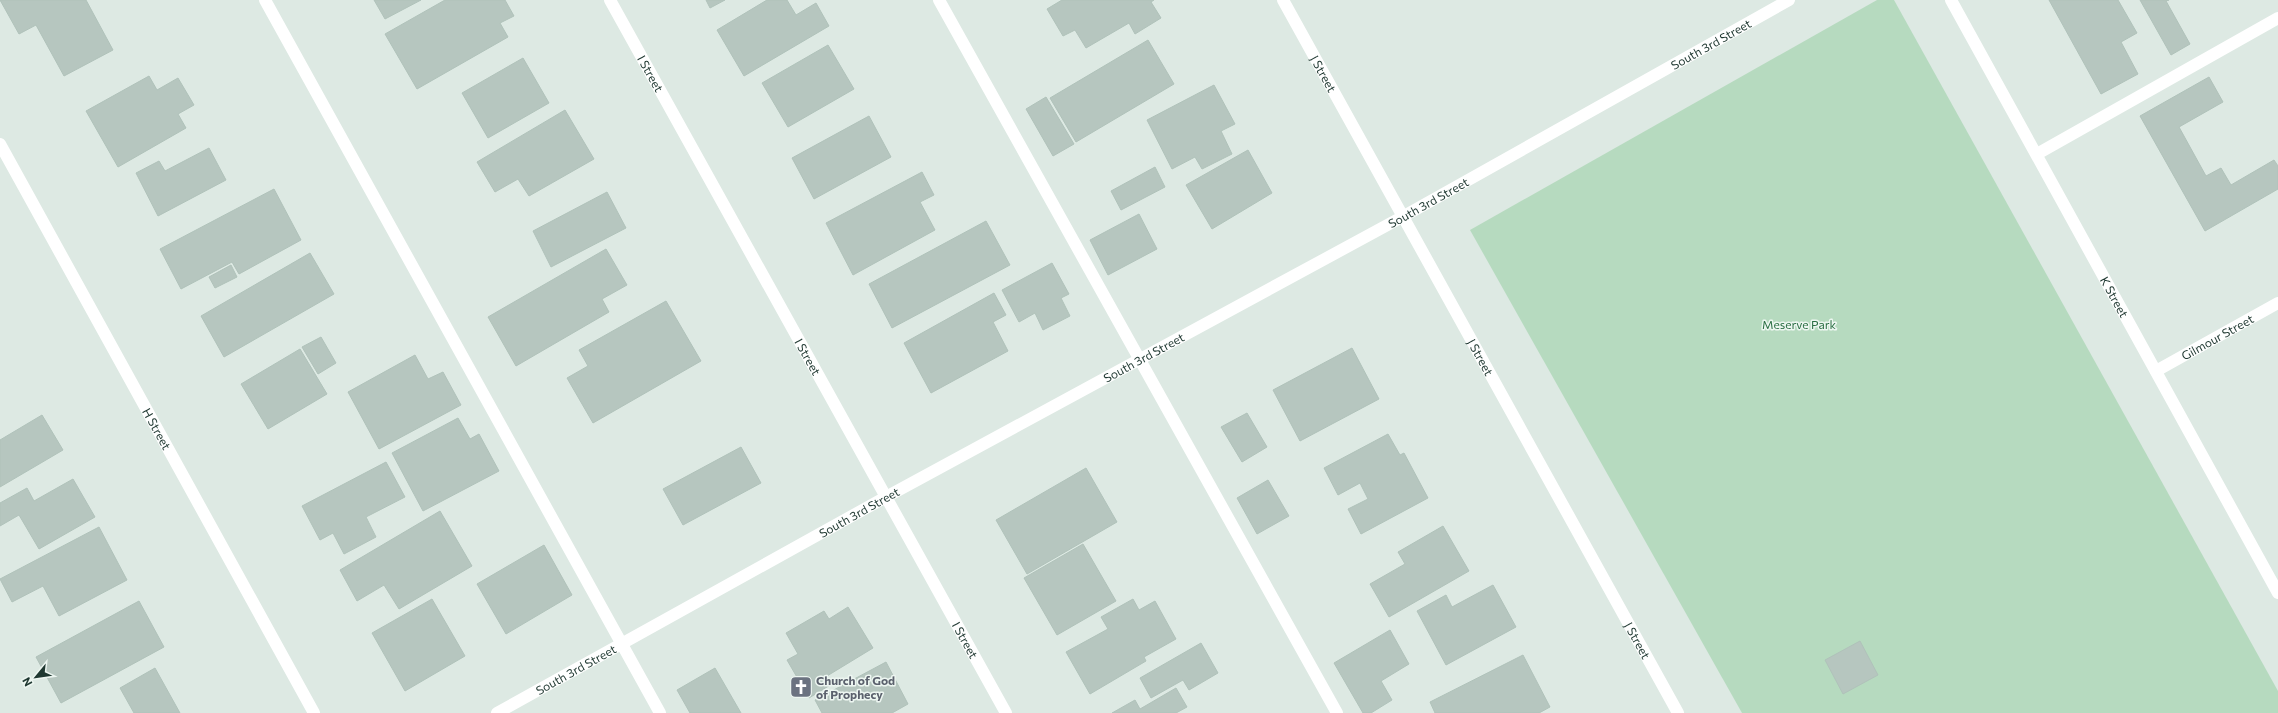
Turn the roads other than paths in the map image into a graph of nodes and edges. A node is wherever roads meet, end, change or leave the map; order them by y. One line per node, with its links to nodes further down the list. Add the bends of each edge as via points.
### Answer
1 (265, 0): 16 (street)
2 (610, 0): 14 (street, I Street)
3 (939, 0): 12 (street)
4 (1283, 0): 10 (street, J Street)
5 (1789, 0): 10 (street, South 3rd Street)
6 (1951, 0): 9 (street, K Street)
7 (2278, 18): 9 (street)
8 (0, 144): 17 (street, H Street)
9 (2037, 154): 13 (street, K Street)
10 (1404, 216): 12 (street, South 3rd Street); 22 (street, J Street)
11 (2278, 303): 13 (street, Gilmour Street)
12 (1140, 360): 14 (street, South 3rd Street); 21 (street)
13 (2156, 371): 15 (street, K Street)
14 (886, 497): 16 (street, South 3rd Street); 20 (street, I Street)
15 (2278, 593)
16 (622, 644): 18 (street, South 3rd Street); 19 (street)
17 (314, 713)
18 (497, 713)
19 (660, 713)
20 (1006, 713)
21 (1337, 713)
22 (1678, 713)

